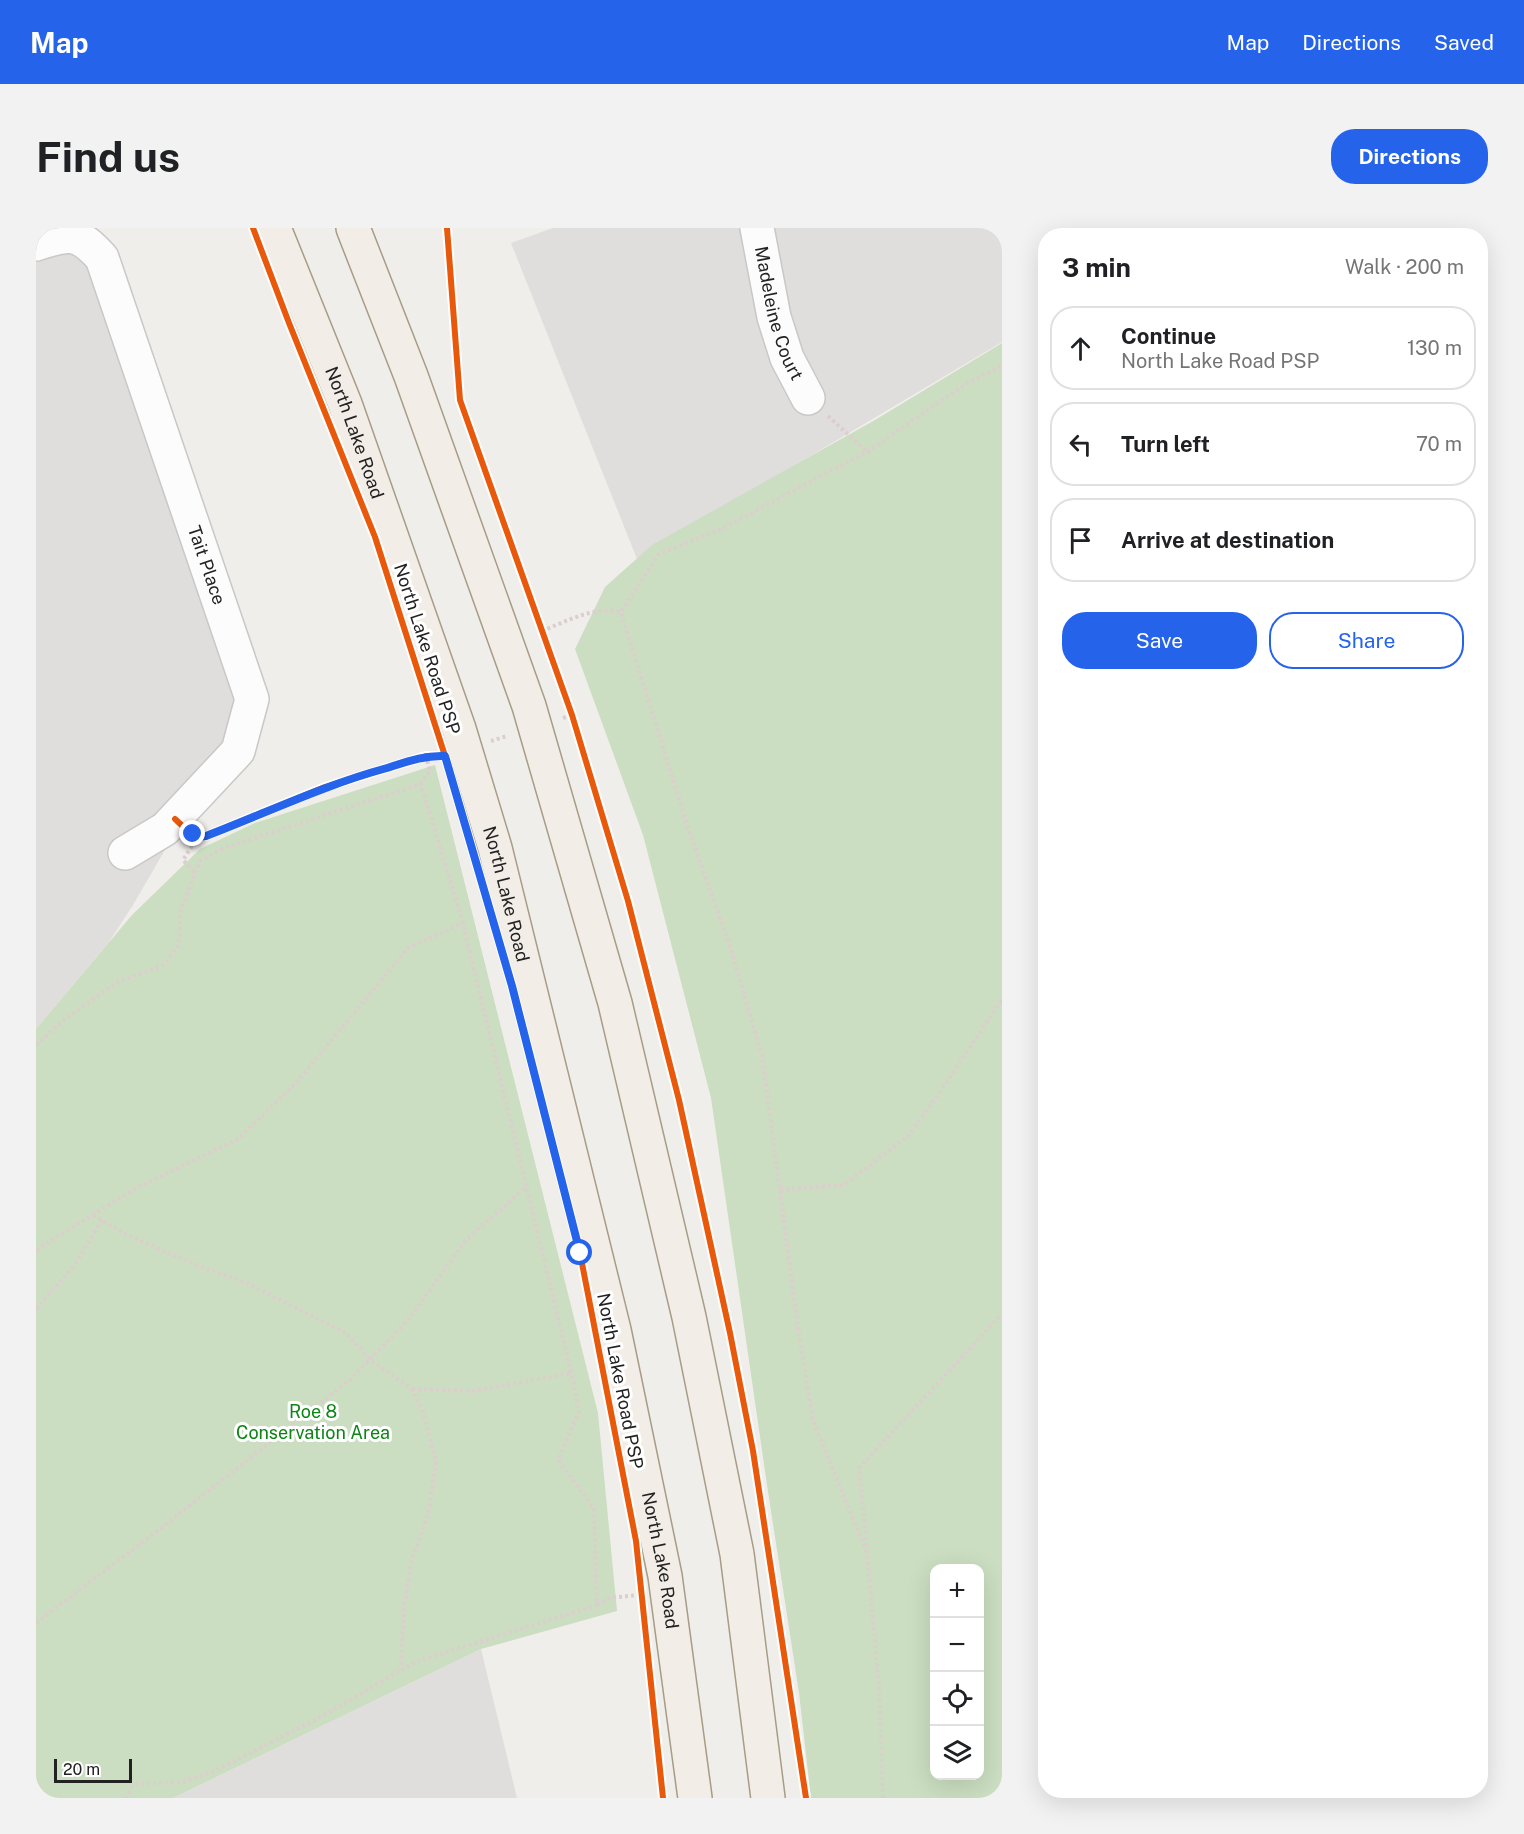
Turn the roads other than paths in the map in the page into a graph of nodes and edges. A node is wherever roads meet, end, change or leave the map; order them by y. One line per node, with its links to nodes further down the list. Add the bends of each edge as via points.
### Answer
1 (274, 228): 7 (main road, North Lake Road, via 345,404 459,729 495,848 614,1330 665,1576)
2 (353, 228): 8 (main road, via 411,376 529,706 615,1003 689,1317 737,1554)
3 (756, 228): 5 (street, Madeleine Court, via 774,317 787,358)
4 (36, 244): 6 (street, Tait Place, via 62,236 87,241 102,258 252,699 238,751 186,828 165,829)
5 (807, 398)
6 (125, 853)
7 (695, 1798)
8 (768, 1798)

